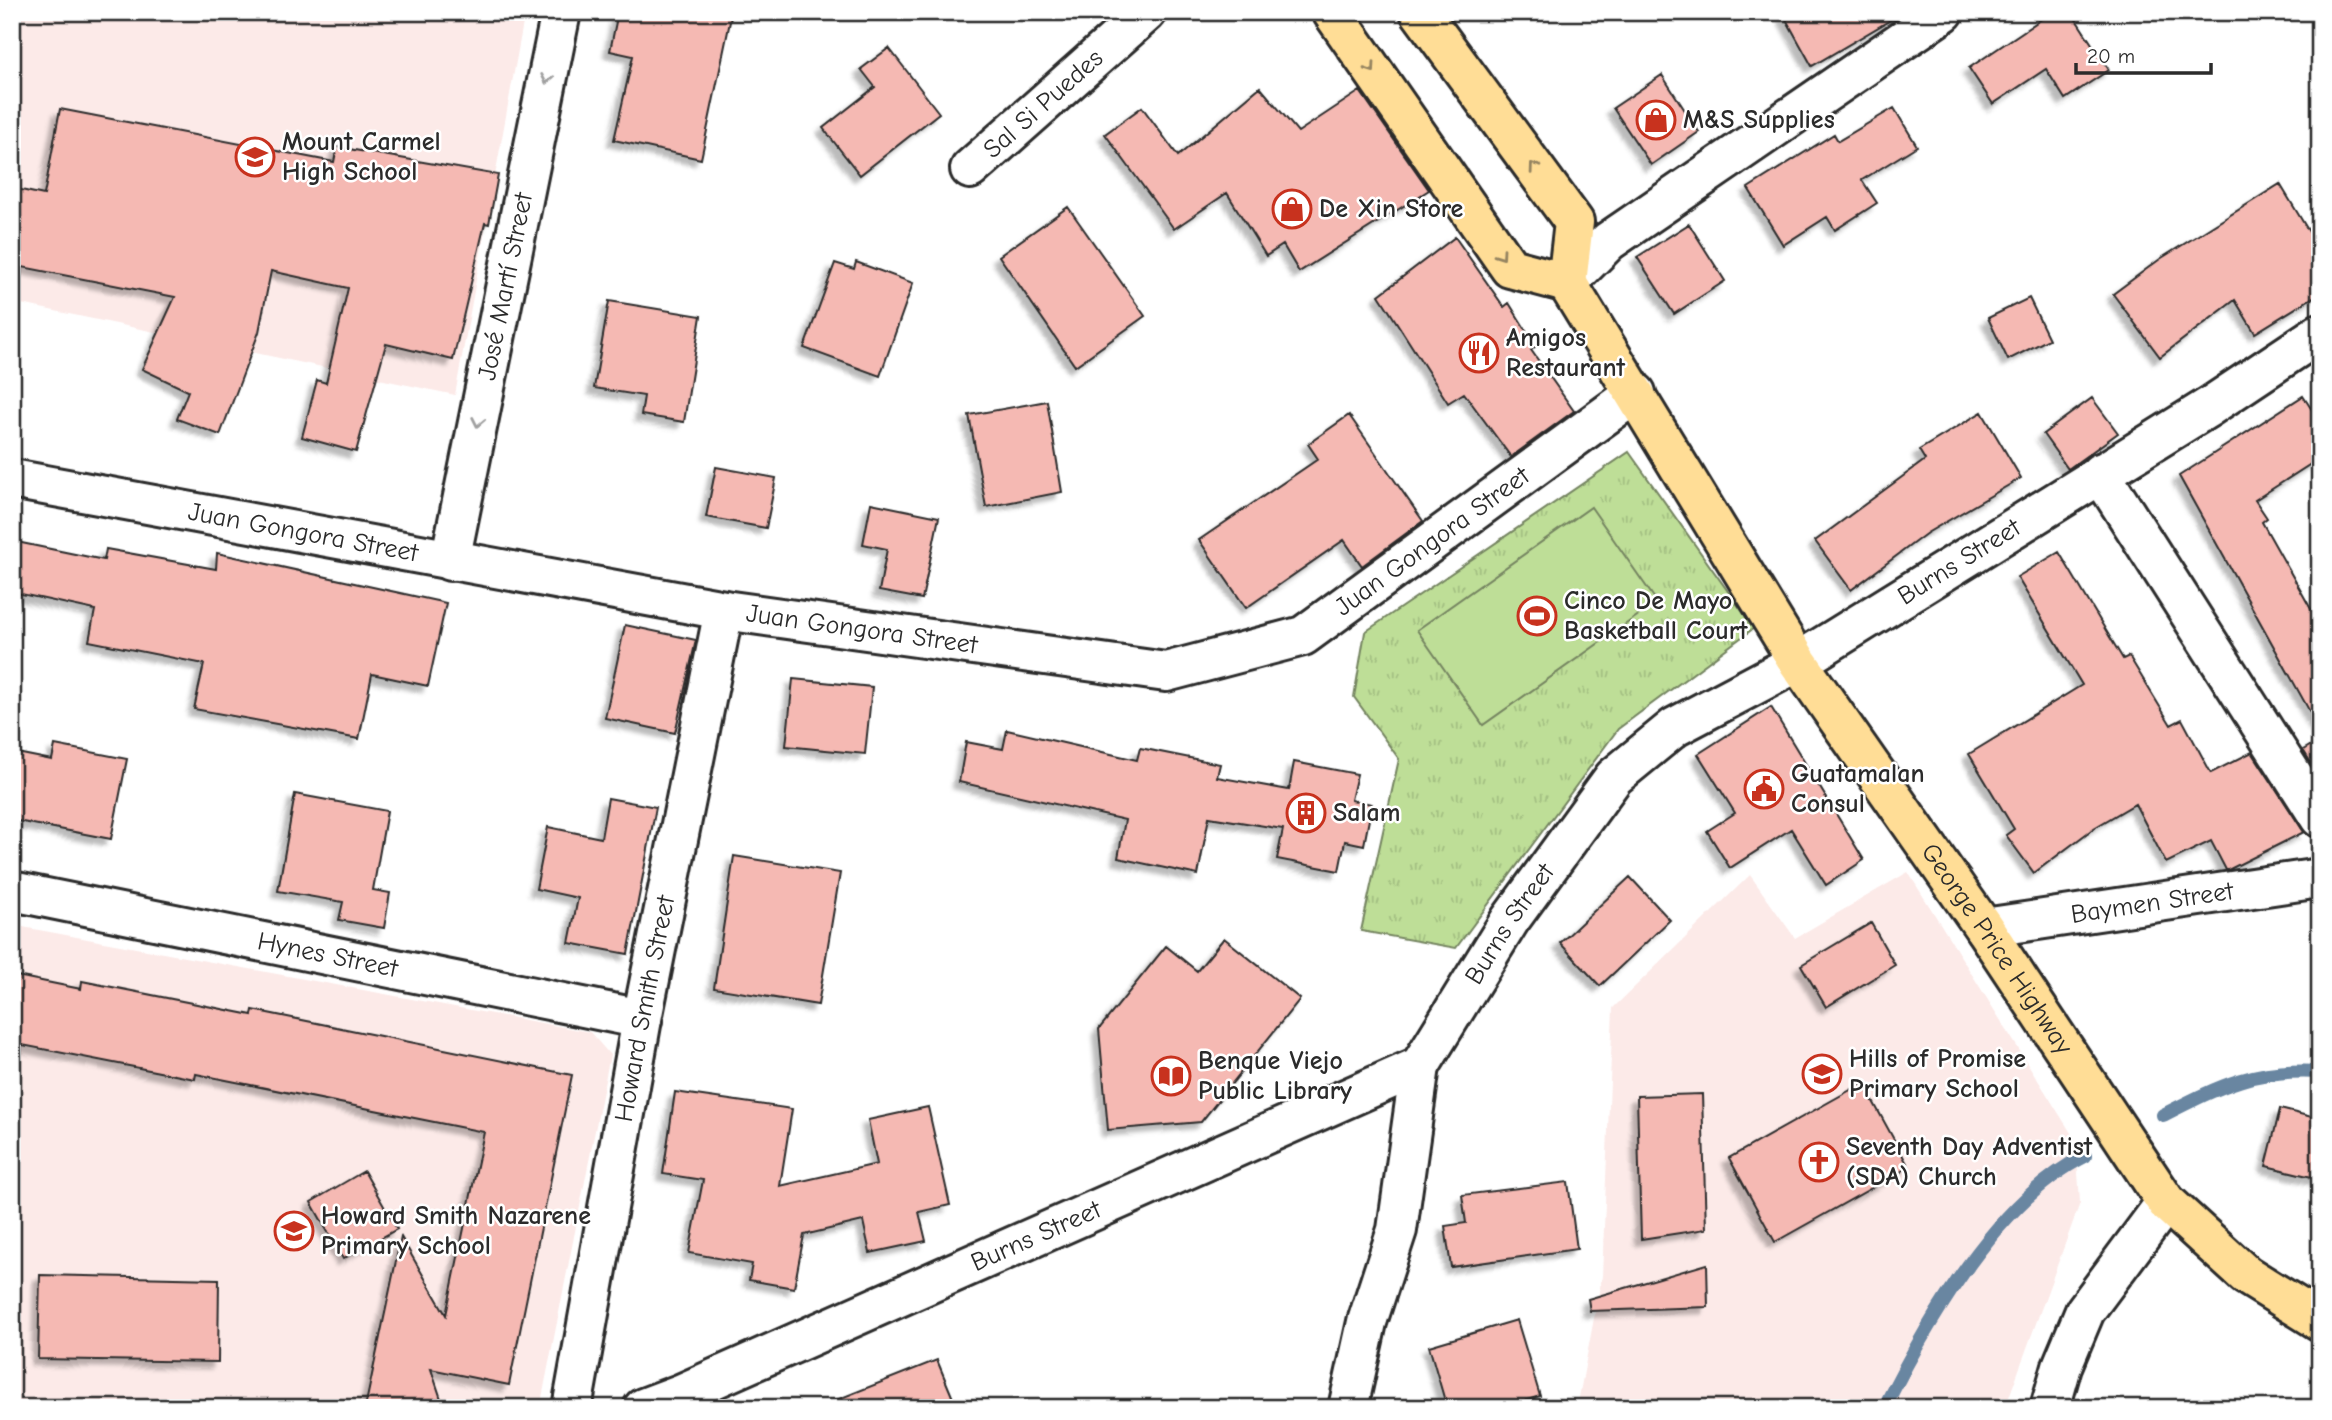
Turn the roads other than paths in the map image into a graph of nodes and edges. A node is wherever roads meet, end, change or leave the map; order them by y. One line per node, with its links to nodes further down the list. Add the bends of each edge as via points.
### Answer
1 (561, 12): 12 (street, José Martí Street, one-way to 12)
2 (1147, 12): 6 (street, Sal Si Puedes)
3 (1332, 12): 7 (highway, one-way to 7, via 1510,268)
4 (1420, 12): 7 (highway, one-way to 4, via 1574,222)
5 (1944, 12): 7 (street, via 1609,241)
6 (970, 169)
7 (1567, 282): 9 (highway, George Price Highway)
8 (2320, 333): 10 (street, Burns Street)
9 (1636, 393): 13 (street, Juan Gongora Street, via 1303,636 1166,672); 14 (highway, George Price Highway)
10 (2100, 473): 14 (street, Burns Street); 15 (street)
11 (12, 479): 12 (street, Juan Gongora Street)
12 (450, 561): 13 (street, Juan Gongora Street)
13 (724, 610): 19 (street, Howard Smith Street)
14 (1798, 662): 18 (highway, George Price Highway); 20 (street, Burns Street, via 1675,727 1614,777 1510,920)
15 (2320, 818)
16 (2320, 878): 18 (street, Baymen Street)
17 (12, 891): 19 (street, Hynes Street)
18 (1984, 928): 21 (highway, George Price Highway)
19 (642, 1019): 24 (street, Howard Smith Street)
20 (1420, 1066): 23 (street, Burns Street); 26 (street, via 1396,1230 1367,1322)
21 (2166, 1202): 22 (highway, George Price Highway, via 2246,1275); 27 (street, via 2085,1311)
22 (2320, 1321)
23 (682, 1401): 25 (street, Burns Street)
24 (572, 1408)
25 (643, 1408)
26 (1348, 1408)
27 (2050, 1408)

